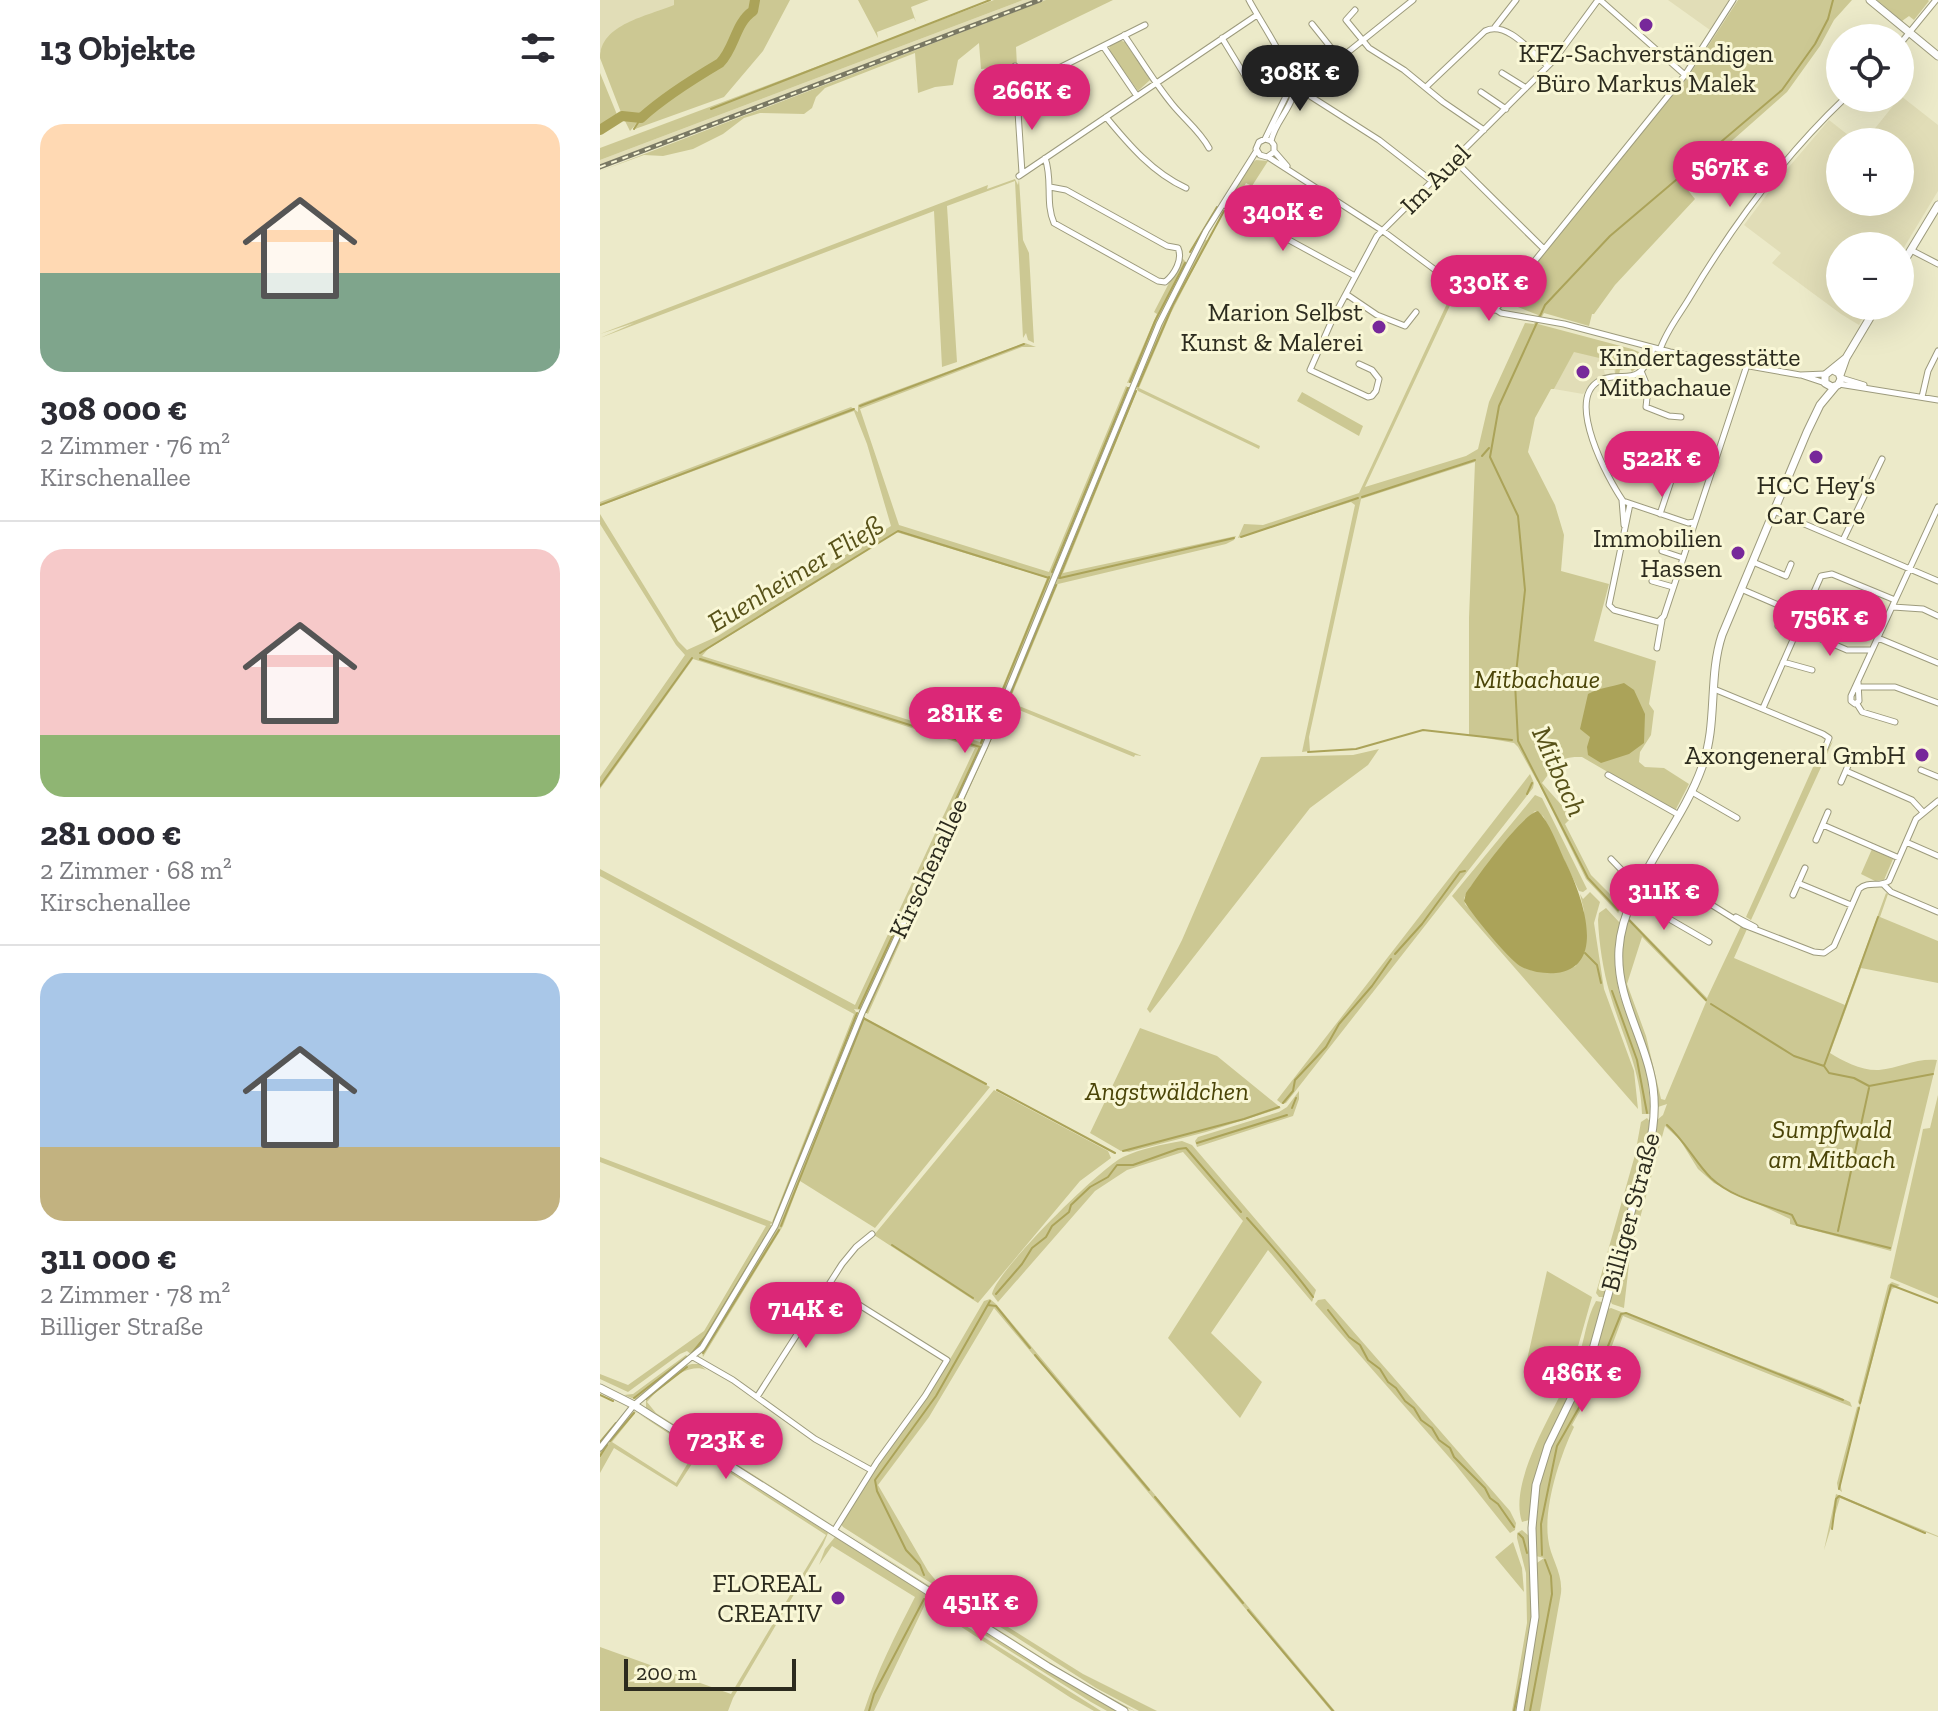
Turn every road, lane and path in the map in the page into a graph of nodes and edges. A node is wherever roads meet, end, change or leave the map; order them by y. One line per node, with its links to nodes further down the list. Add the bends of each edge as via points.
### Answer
1 (1249, 0): 9 (street)
2 (1413, 0): 18 (street)
3 (1516, 0): 13 (street)
4 (1599, 0): 23 (street, Im Auel); 25 (street)
5 (1733, 0): 25 (street)
6 (1870, 0): 11 (street)
7 (1936, 0): 14 (street)
8 (1355, 10): 18 (street, via 1346,20)
9 (1257, 15): 17 (street); 27 (street)
10 (1312, 24): 21 (street)
11 (1898, 24)
12 (1145, 25): 15 (street)
13 (1495, 27): 23 (street); 29 (street)
14 (1914, 27)
15 (1124, 35): 19 (street); 26 (street)
16 (1914, 37): 20 (street)
17 (1222, 38): 26 (street); 32 (street)
18 (1363, 41): 21 (street); 29 (street)
19 (1103, 46): 31 (street); 34 (street)
20 (1938, 56)
21 (1340, 59): 28 (street)
22 (1015, 66): 31 (street)
23 (1548, 66): 30 (street, Im Auel)
24 (1502, 73): 30 (street)
25 (1685, 75): 55 (street)
26 (1156, 83): 34 (street); 40 (street)
27 (1292, 85): 28 (street); 39 (street)
28 (1304, 86): 48 (street, via 1310,96)
29 (1426, 87): 38 (street)
30 (1526, 88): 35 (street, Im Auel)
31 (1017, 89): 44 (street, via 1020,174)
32 (1253, 89)
33 (1481, 92): 35 (street)
34 (1137, 96): 37 (street)
35 (1506, 109): 38 (street, Im Auel)
36 (1832, 112): 63 (street, via 1740,220)
37 (1106, 117): 44 (street); 50 (street, via 1152,166)
38 (1484, 130): 45 (street, Im Auel)
39 (1268, 140): 41 (street, Kirschenallee, via 1259,142); 42 (street)
40 (1209, 148)
41 (1257, 150): 43 (street); 46 (street, Kirschenallee)
42 (1274, 151): 43 (street, Kirschenallee); 47 (street)
43 (1265, 156): 46 (street, Kirschenallee); 47 (street)
44 (1045, 158): 49 (street)
45 (1454, 160): 48 (street, Im Auel); 55 (street)
46 (1247, 166): 51 (street, Kirschenallee)
47 (1287, 167): 53 (street)
48 (1433, 182): 53 (street, Im Auel)
49 (1050, 187): 49 (street, via 1066,190 1178,248 1180,259 1171,277 1161,282 1059,227 1052,219)
50 (1186, 188)
51 (1223, 204): 58 (street); 142 (street, Kirschenallee, via 1159,324 985,746 862,1013 775,1226)
52 (1938, 205): 54 (street)
53 (1383, 231): 58 (street, Im Auel); 60 (street)
54 (1914, 245)
55 (1543, 248): 60 (street)
56 (1914, 252): 57 (street)
57 (1938, 264)
58 (1355, 276): 59 (street, Im Auel)
59 (1346, 294): 61 (street, via 1392,323 1405,326); 65 (street, Im Auel, via 1310,370 1372,396 1379,379)
60 (1495, 310): 63 (street)
61 (1416, 312)
62 (1869, 320): 68 (street)
63 (1656, 350): 66 (street); 67 (street)
64 (1938, 351): 69 (street)
65 (1359, 364)
66 (1747, 365): 68 (street); 79 (street)
67 (1641, 371): 71 (street, via 1647,383 1647,409); 74 (street, via 1600,380 1586,401 1590,433)
68 (1833, 379): 69 (street); 77 (street, Billiger Straße)
69 (1922, 397): 70 (street)
70 (1938, 400)
71 (1681, 417)
72 (1882, 459): 81 (street)
73 (1672, 478): 78 (street)
74 (1622, 500): 75 (street); 80 (street)
75 (1630, 504): 78 (street); 80 (street)
76 (1938, 507): 86 (street)
77 (1774, 511): 81 (street); 84 (street, Billiger Straße)
78 (1660, 514): 79 (street)
79 (1694, 522): 83 (street)
80 (1624, 526): 96 (street, via 1609,605 1655,622)
81 (1843, 540): 86 (street)
82 (1662, 551): 83 (street)
83 (1683, 558): 89 (street)
84 (1753, 562): 85 (street, via 1786,576); 90 (street, Billiger Straße)
85 (1791, 564)
86 (1910, 569): 88 (street); 93 (street)
87 (1652, 581): 89 (street)
88 (1938, 581)
89 (1673, 587): 96 (street)
90 (1741, 589): 94 (street); 107 (street, Billiger Straße, via 1719,645)
91 (1789, 599): 94 (street)
92 (1810, 599): 93 (street, via 1821,576 1832,574); 98 (street); 99 (street)
93 (1894, 604): 95 (street); 99 (street)
94 (1785, 608): 97 (street)
95 (1938, 616)
96 (1663, 619): 101 (street)
97 (1778, 626)
98 (1798, 629): 102 (street, via 1847,650); 103 (street)
99 (1882, 629): 100 (street)
100 (1878, 638): 102 (street); 104 (street)
101 (1657, 648)
102 (1873, 650): 106 (street)
103 (1783, 662): 105 (street); 109 (street)
104 (1938, 663)
105 (1812, 670)
106 (1858, 685): 108 (street, via 1895,687); 110 (street, via 1852,703)
107 (1714, 689): 109 (street); 118 (street, Billiger Straße, via 1707,751)
108 (1938, 703)
109 (1763, 708): 111 (street, via 1823,734 1829,738)
110 (1895, 722)
111 (1825, 748)
112 (1850, 761): 114 (street)
113 (1921, 770): 116 (street)
114 (1846, 771): 117 (street); 121 (street, via 1912,800)
115 (1608, 775): 122 (street)
116 (1938, 777)
117 (1841, 782)
118 (1692, 792): 122 (street, Billiger Straße); 123 (street)
119 (1938, 801): 121 (street)
120 (1828, 812): 124 (street)
121 (1923, 812): 126 (street)
122 (1679, 815): 130 (street, Billiger Straße)
123 (1737, 818)
124 (1823, 825): 125 (street); 128 (street)
125 (1816, 840)
126 (1906, 842): 127 (street); 128 (street)
127 (1938, 856)
128 (1899, 858): 133 (street)
129 (1611, 859): 134 (street)
130 (1651, 867): 134 (street, Billiger Straße); 137 (street, via 1744,925 1814,952 1834,946)
131 (1805, 868): 132 (street)
132 (1798, 883): 135 (street); 137 (street)
133 (1883, 884): 137 (street, via 1863,885); 138 (street)
134 (1638, 887): 136 (street, Billiger Straße)
135 (1793, 895)
136 (1633, 898): 139 (street); 150 (street, Billiger Straße, via 1621,932 1619,971 1650,1072 1654,1123 1590,1360 1548,1446 1536,1485 1535,1617)
137 (1851, 905)
138 (1938, 912)
139 (1709, 942)
140 (872, 1234): 141 (street, via 848,1256)
141 (829, 1286): 144 (street); 147 (street, via 947,1360)
142 (693, 1357): 144 (street); 145 (street, Kirschenallee)
143 (600, 1388): 145 (street)
144 (757, 1397): 147 (street, via 815,1439)
145 (634, 1405): 146 (street, Kirschenallee); 148 (street)
146 (600, 1448)
147 (871, 1470): 148 (street)
148 (834, 1531): 149 (street)
149 (1124, 1711)
150 (1520, 1711)

